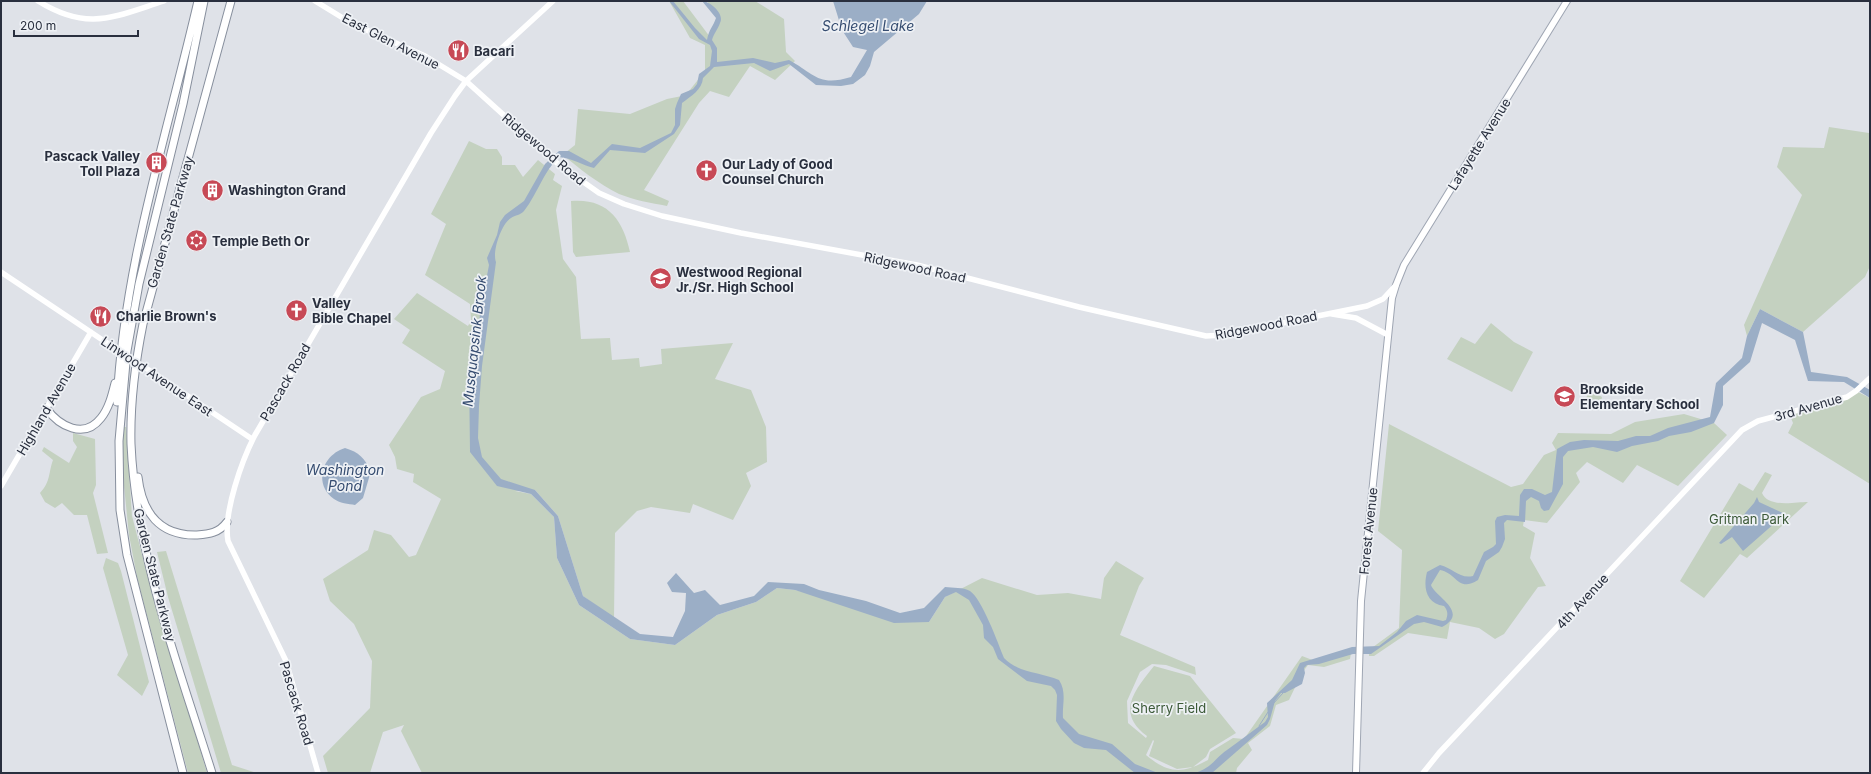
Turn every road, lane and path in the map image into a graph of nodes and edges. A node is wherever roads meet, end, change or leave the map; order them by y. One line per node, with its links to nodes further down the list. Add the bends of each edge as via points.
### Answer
1 (38, 1): 2 (main road, via 71,18 90,19 115,16)
2 (164, 1)
3 (198, 1): 12 (highway, Garden State Parkway, via 149,191)
4 (204, 1): 22 (highway, Garden State Parkway, via 130,336 119,426)
5 (231, 1): 18 (highway, Garden State Parkway, via 143,324 135,368)
6 (315, 1): 9 (main road, East Glen Avenue, via 351,23 425,56)
7 (552, 1): 9 (main road, Pascack Road)
8 (1567, 1): 11 (main road, Lafayette Avenue, via 1404,265)
9 (466, 81): 13 (main road, Ridgewood Road, via 579,180 612,200 662,216 917,265 1196,334 1224,335); 20 (main road, Pascack Road, via 431,133)
10 (1, 272): 14 (main road, Linwood Avenue East)
11 (1395, 287): 13 (main road, Ridgewood Road, via 1378,302); 15 (main road, Forest Avenue)
12 (126, 314): 17 (highway, via 114,388 108,407 100,420 86,428 70,428 56,420); 22 (highway, Garden State Parkway, via 116,426 117,492)
13 (1325, 314): 15 (main road, via 1356,318)
14 (91, 332): 17 (main road, Highland Avenue); 20 (main road, Linwood Avenue East, bridge)
15 (1388, 335): 27 (main road, Forest Avenue, via 1359,632)
16 (1870, 378): 19 (main road, 3rd Avenue, via 1856,391 1838,400 1758,421)
17 (46, 408): 21 (main road, Highland Avenue)
18 (131, 429): 23 (highway, via 140,490 154,519 172,532 189,535 213,533); 25 (highway, Garden State Parkway, via 135,489 146,549)
19 (1742, 430): 28 (main road, 4th Avenue)
20 (252, 440): 23 (main road, Pascack Road)
21 (1, 486)
22 (120, 510): 24 (highway, Garden State Parkway, via 133,584)
23 (227, 522): 26 (main road, Pascack Road, via 230,546 286,661)
24 (183, 773)
25 (212, 773)
26 (318, 773)
27 (1356, 773)
28 (1423, 773)

